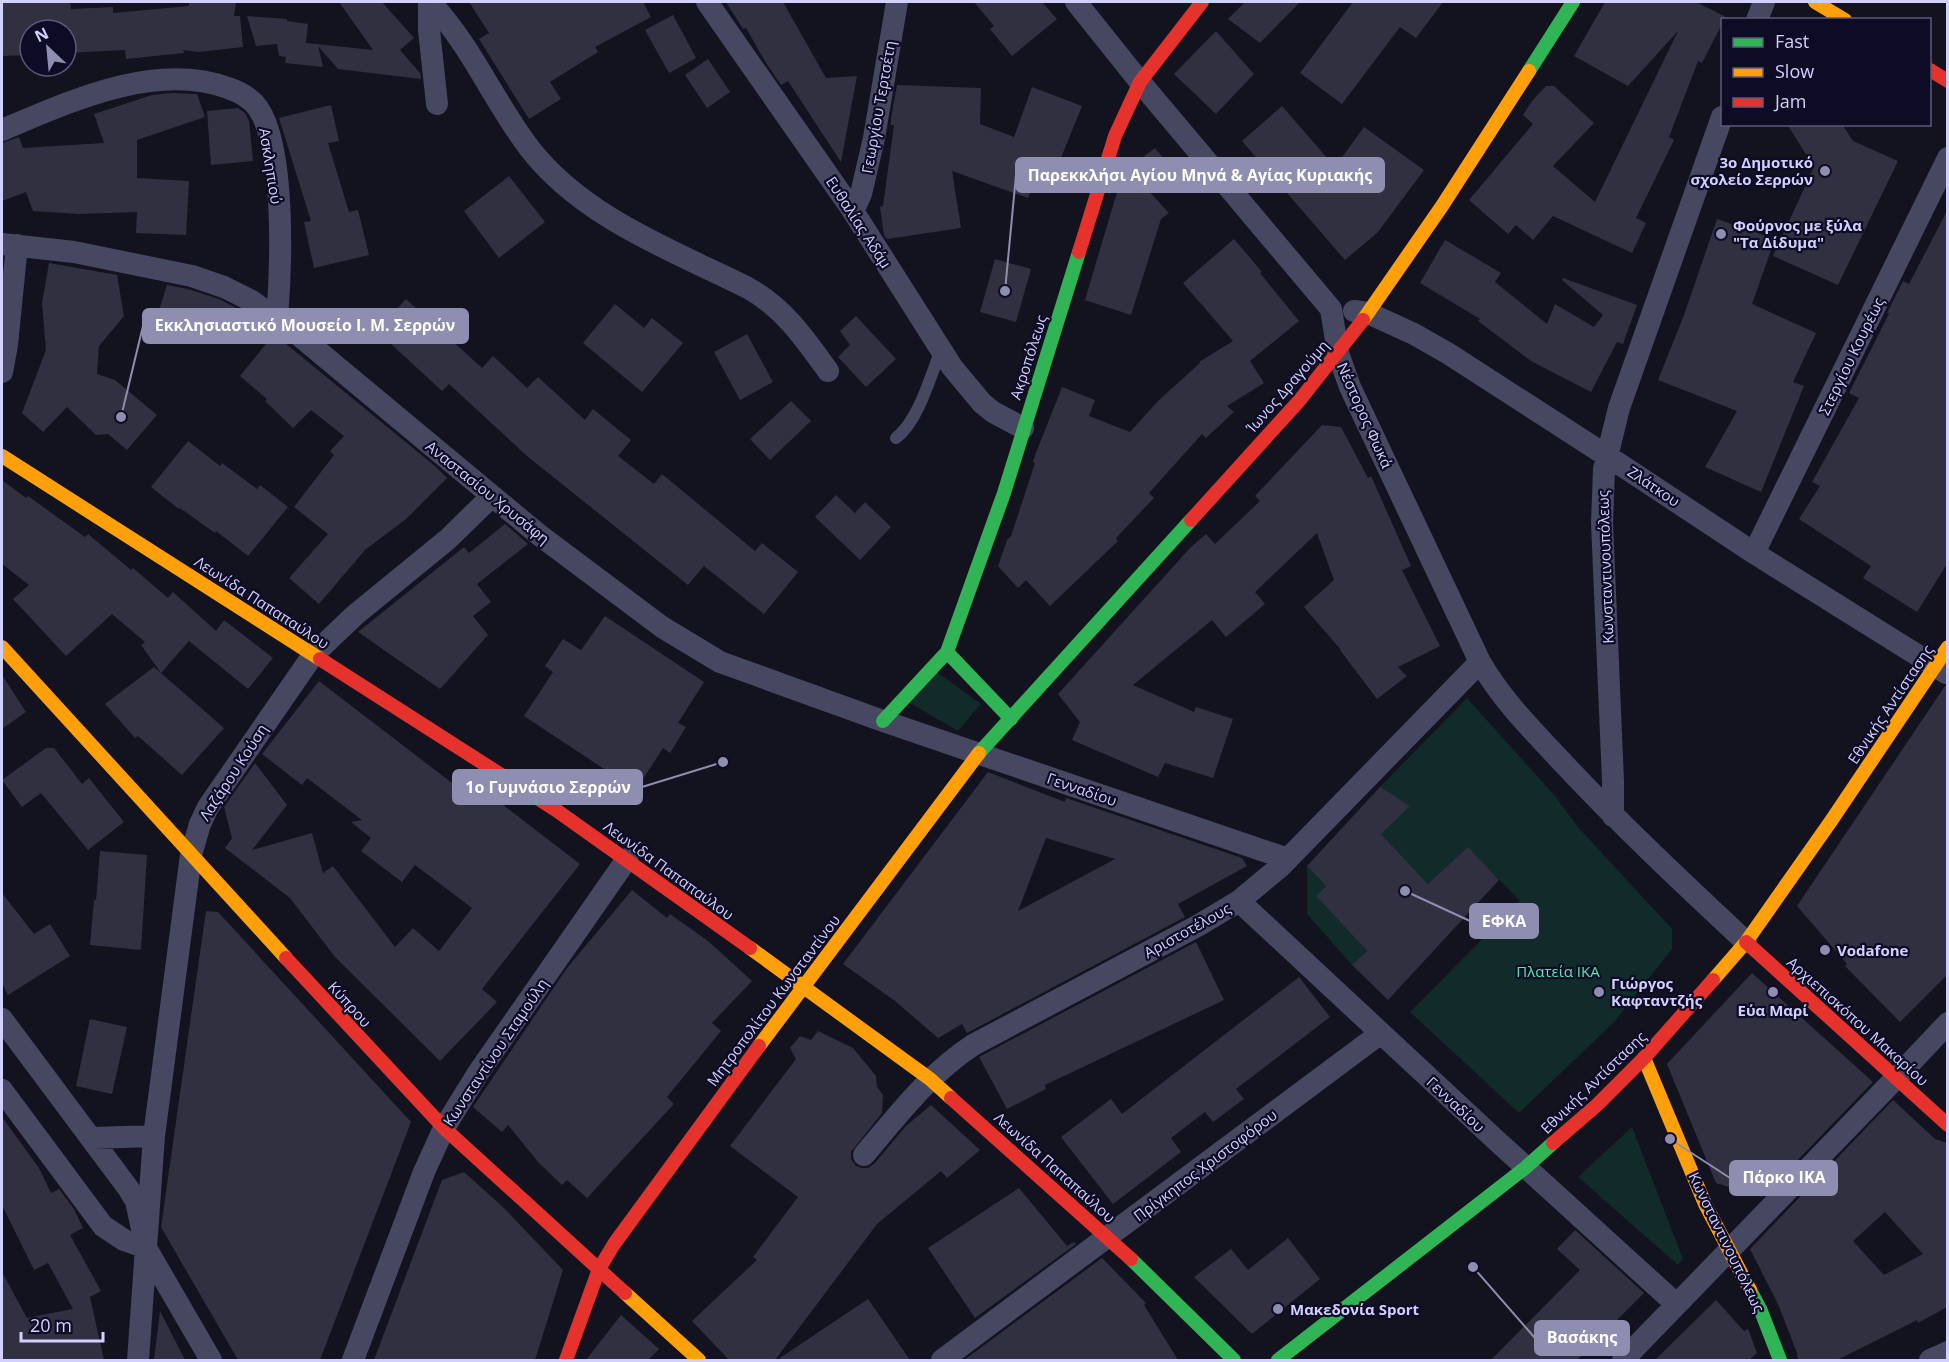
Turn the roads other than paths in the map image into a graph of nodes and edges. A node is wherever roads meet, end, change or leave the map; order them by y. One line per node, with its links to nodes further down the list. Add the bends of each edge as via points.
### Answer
1 (429, 2): 14 (street); 25 (street, via 463,43 517,131 564,183 617,223 767,300 802,334)
2 (707, 2): 18 (street, Ευθαλίας Αδάμ)
3 (897, 2): 18 (street, Γεωργίου Τερτσέτη, via 874,138 861,194)
4 (1076, 2): 13 (street)
5 (1202, 2): 13 (main road, Ακροπόλεως)
6 (1573, 2): 21 (main road, Ίωνος Δραγούμη)
7 (1764, 2): 9 (street)
8 (1815, 2): 10 (main road)
9 (1758, 18)
10 (1842, 18)
11 (1931, 71): 12 (main road)
12 (1947, 81)
13 (1140, 82): 20 (street); 27 (main road, Ακροπόλεως, via 1115,136)
14 (437, 104)
15 (1721, 120): 30 (street, Κωνσταντινουπόλεως, via 1619,408)
16 (2, 130): 22 (street, Ασκληπιού, via 72,101 168,79 219,85 244,95 262,115 277,181)
17 (1947, 158): 32 (street, Στεργίου Κουρέως)
18 (853, 210): 23 (street, Ευθαλίας Αδάμ)
19 (9, 244): 22 (street, Αναστασίου Χρυσάφη, via 112,259 200,278 238,293); 26 (street, via 7,345)
20 (1331, 309): 21 (street, Ζλάτκου); 24 (street, Νέστορος Φωκά)
21 (1368, 313): 24 (main road, Ίωνος Δραγούμη); 30 (street, Ζλάτκου, via 1449,354)
22 (277, 319): 31 (street, Αναστασίου Χρυσάφη)
23 (941, 350): 27 (street, Ευθαλίας Αδάμ, via 982,403); 28 (lane, via 911,420)
24 (1338, 353): 37 (street, Νέστορος Φωκά, via 1350,387); 39 (main road, Ίωνος Δραγούμη)
25 (828, 371)
26 (2, 372)
27 (1023, 428): 35 (main road, Ακροπόλεως)
28 (896, 438)
29 (2, 456): 36 (main road, Λεωνίδα Παπαπαύλου)
30 (1606, 456): 32 (street, Ζλάτκου); 42 (street, Κωνσταντινουπόλεως, via 1602,523 1614,781)
31 (492, 496): 36 (street, Λαζάρου Κούση); 40 (street, Αναστασίου Χρυσάφη, via 636,608 704,654)
32 (1754, 553): 38 (street, Ζλάτκου)
33 (2, 647): 43 (main road, Κύπρου)
34 (1947, 647): 38 (main road, Εθνικής Αντίστασης)
35 (947, 652): 39 (main road); 40 (main road)
36 (313, 655): 43 (street, Λαζάρου Κούση, via 208,807); 44 (main road, Λεωνίδα Παπαπαύλου)
37 (1480, 662): 42 (street, Νέστορος Φωκά, via 1507,702); 45 (street, Αριστοτέλους)
38 (1941, 670): 47 (main road, Εθνικής Αντίστασης)
39 (1011, 719): 41 (main road, Ίωνος Δραγούμη)
40 (883, 721): 41 (street, Αναστασίου Χρυσάφη)
41 (978, 754): 45 (street, Γενναδίου); 48 (main road, Μητροπολίτου Κωνσταντίνου)
42 (1612, 816): 47 (street)
43 (191, 855): 57 (main road, Κύπρου); 58 (street, Λαζάρου Κούση)
44 (627, 859): 48 (main road, Λεωνίδα Παπαπαύλου); 57 (street, Κωνσταντίνου Σταμούλη, via 477,1073)
45 (1288, 859): 46 (street, Αριστοτέλους)
46 (1239, 901): 51 (street, Γενναδίου); 54 (street, Αριστοτέλους, via 973,1045)
47 (1746, 942): 52 (main road, Εθνικής Αντίστασης); 53 (main road, Αρχιεπισκόπου Μακαρίου)
48 (802, 987): 54 (main road, Λεωνίδα Παπαπαύλου); 65 (main road, Μητροπολίτου Κωνσταντίνου, via 631,1219)
49 (2, 1019): 59 (street)
50 (1947, 1023): 53 (street)
51 (1381, 1033): 61 (street, Γενναδίου); 62 (street, Πρίγκηπος Χριστοφόρου)
52 (1644, 1058): 61 (main road, Εθνικής Αντίστασης); 64 (main road, Κωνσταντινουπόλεως, via 1705,1204)
53 (1896, 1078): 56 (main road, Αρχιεπισκόπου Μακαρίου); 64 (street)
54 (930, 1079): 60 (street, Αριστοτέλους); 62 (main road, Λεωνίδα Παπαπαύλου)
55 (2, 1090): 63 (street, via 103,1226)
56 (1947, 1125)
57 (444, 1128): 65 (main road, Κύπρου); 70 (street, Κωνσταντίνου Σταμούλη)
58 (154, 1136): 59 (street); 63 (street, Λαζάρου Κούση)
59 (92, 1138): 63 (street, via 136,1201)
60 (864, 1155)
61 (1525, 1168): 66 (street, Γενναδίου); 75 (main road, Εθνικής Αντίστασης)
62 (1108, 1237): 73 (street, Πρίγκηπος Χριστοφόρου); 74 (main road, Λεωνίδα Παπαπαύλου)
63 (146, 1248): 68 (street, Λαζάρου Κούση); 69 (street)
64 (1729, 1250): 66 (street); 77 (main road, Κωνσταντινουπόλεως, via 1761,1311)
65 (599, 1269): 71 (main road, Μητροπολίτου Κωνσταντίνου); 72 (main road, Κύπρου)
66 (1676, 1304): 76 (street)
67 (1947, 1352): 78 (street)
68 (138, 1360)
69 (211, 1360)
70 (353, 1360)
71 (566, 1360)
72 (699, 1360)
73 (942, 1360)
74 (1234, 1360)
75 (1278, 1360)
76 (1623, 1360)
77 (1780, 1360)
78 (1930, 1360)

